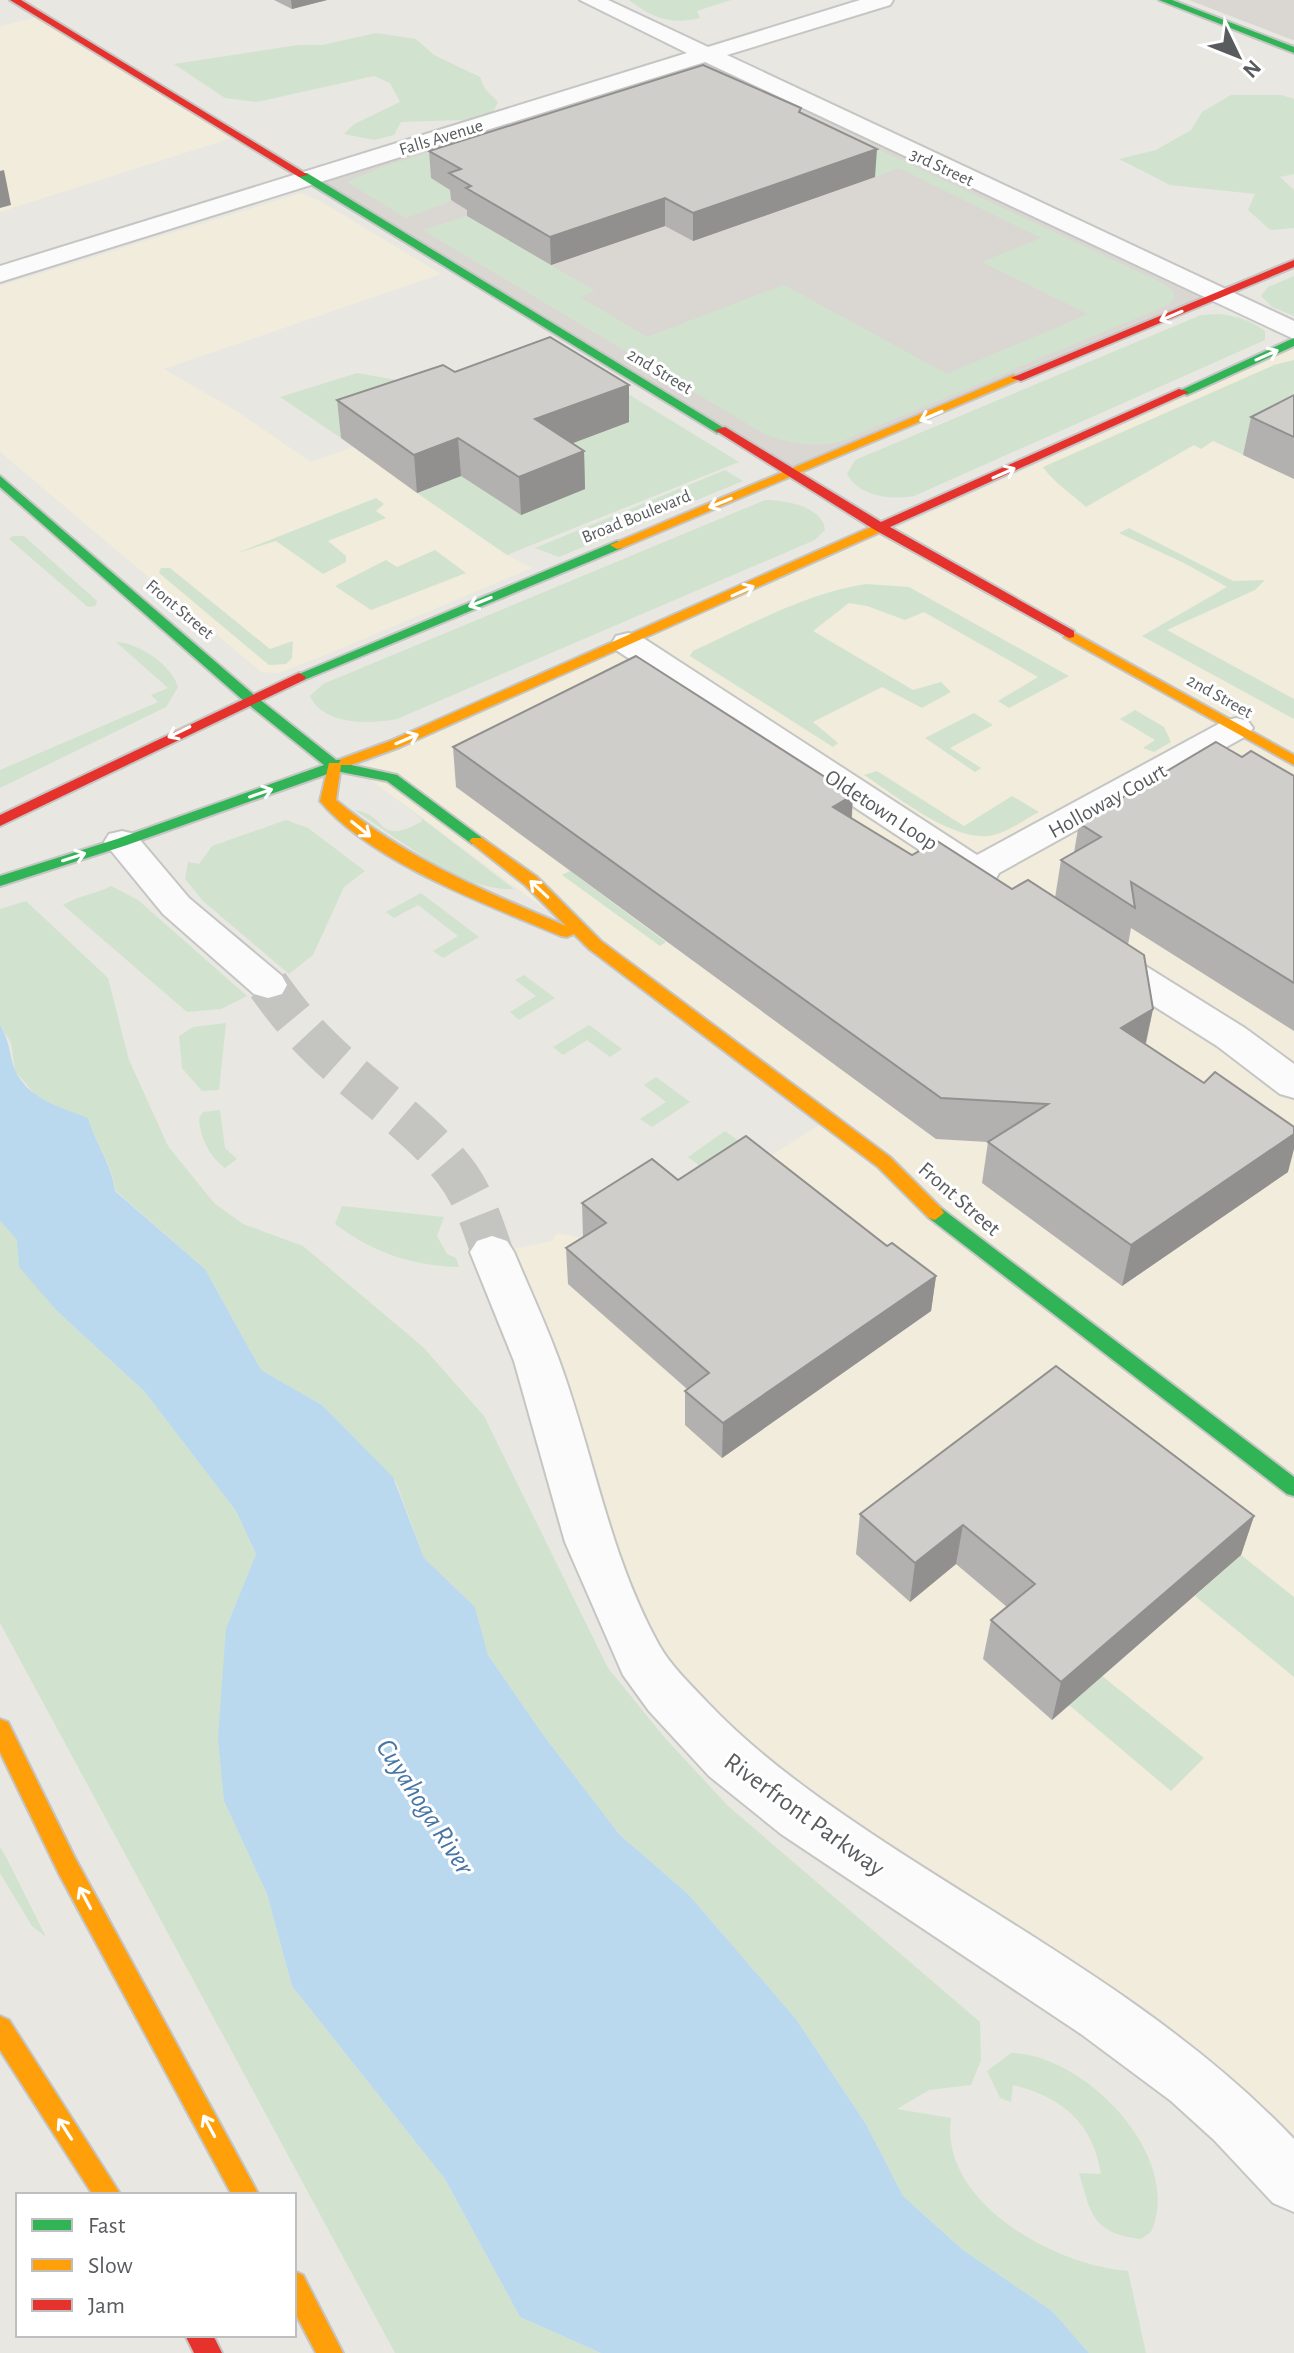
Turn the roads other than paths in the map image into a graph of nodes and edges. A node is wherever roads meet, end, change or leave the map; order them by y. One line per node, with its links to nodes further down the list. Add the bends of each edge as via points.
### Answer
1 (15, 0): 7 (main road, 2nd Street)
2 (591, 0): 6 (street, 3rd Street)
3 (882, 0): 6 (street, Falls Avenue)
4 (1164, 0): 5 (main road)
5 (1294, 50)
6 (706, 55): 7 (street, Falls Avenue); 10 (street, 3rd Street)
7 (306, 179): 9 (street, Falls Avenue); 13 (main road, 2nd Street)
8 (1294, 263): 10 (main road, Broad Boulevard)
9 (0, 274)
10 (1218, 296): 11 (street, 3rd Street); 13 (main road, Broad Boulevard, one-way to 13)
11 (1294, 331)
12 (1294, 342): 15 (main road, one-way to 12)
13 (792, 473): 15 (main road, 2nd Street); 17 (main road, Broad Boulevard, one-way to 17)
14 (0, 480): 17 (main road, Front Street)
15 (882, 528): 16 (main road, one-way to 15); 19 (main road, 2nd Street)
16 (628, 643): 21 (main road, one-way to 16); 24 (street, Oldetown Loop)
17 (249, 698): 18 (main road, via 253,710); 21 (main road, Front Street); 22 (main road, Broad Boulevard, one-way to 22)
18 (243, 726)
19 (1236, 728): 20 (main road, 2nd Street); 24 (street, Holloway Court)
20 (1294, 761)
21 (334, 766): 23 (main road, one-way to 21); 28 (main road, Front Street, one-way to 21, via 531,881 392,778); 28 (main road, Front Street, one-way to 28, via 328,801 363,833 421,870)
22 (0, 821)
23 (122, 842): 25 (main road, one-way to 23); 29 (street, via 176,906)
24 (976, 870): 26 (street, Oldetown Loop)
25 (0, 881)
26 (1015, 897)
27 (1079, 941): 30 (street, via 1231,1037)
28 (595, 945): 32 (main road, Front Street, via 838,1125 884,1162 924,1205)
29 (268, 985)
30 (1294, 1084)
31 (492, 1252): 35 (street, Riverfront Parkway, via 537,1361 589,1542 641,1660 667,1695 727,1759 800,1817 1101,2015 1191,2081)
32 (1294, 1488)
33 (0, 1729): 37 (main road, one-way to 33, via 67,1866)
34 (0, 2028): 36 (main road, one-way to 34)
35 (1294, 2182)
36 (107, 2193)
37 (245, 2193)
38 (296, 2288): 39 (main road)
39 (330, 2353)

